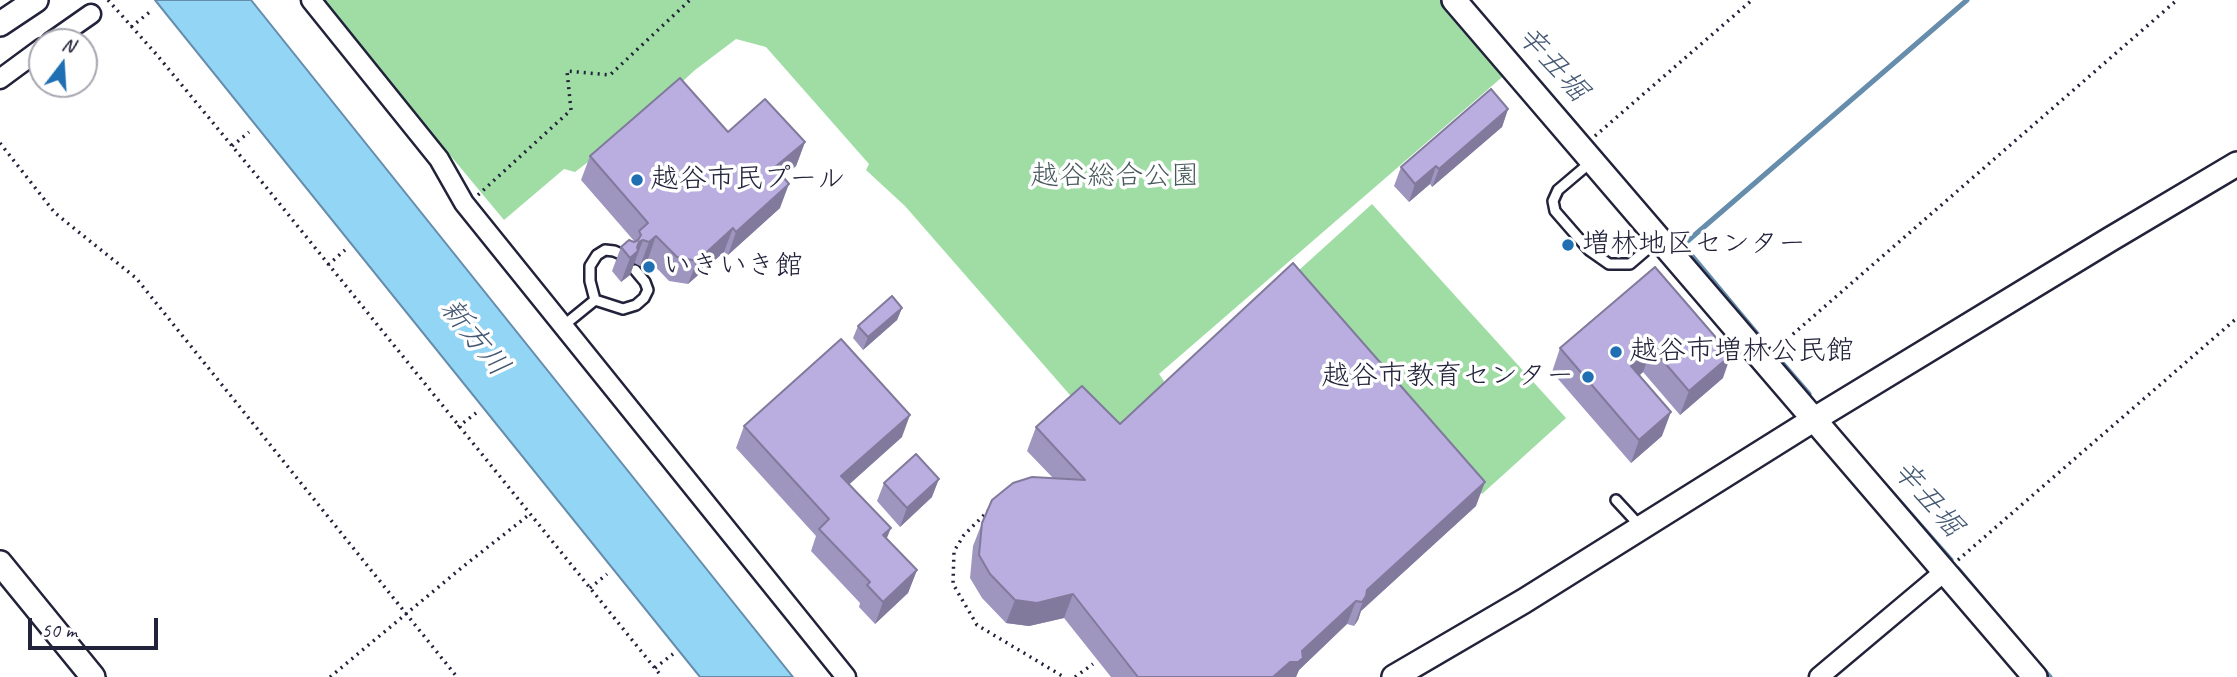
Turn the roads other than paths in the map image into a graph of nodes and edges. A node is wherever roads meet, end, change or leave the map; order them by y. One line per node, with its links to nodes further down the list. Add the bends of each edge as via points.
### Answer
1 (36, 0): 5 (street)
2 (311, 0): 15 (street, via 439,159 466,206)
3 (1454, 0): 9 (street)
4 (91, 14): 6 (street)
5 (0, 23)
6 (71, 28)
7 (28, 58): 8 (street)
8 (0, 79)
9 (1576, 145): 11 (street); 11 (lane, via 1553,201 1555,211 1589,250 1600,262 1630,264)
10 (2237, 164): 16 (street)
11 (1659, 239): 16 (street)
12 (625, 260): 14 (lane, via 614,251 597,256 590,266)
13 (635, 270): 14 (lane, via 648,290 636,305 623,309)
14 (595, 300): 15 (lane)
15 (563, 326): 22 (street)
16 (1813, 420): 18 (street); 20 (street)
17 (1616, 500): 18 (lane)
18 (1641, 527): 23 (street)
19 (0, 563): 21 (street)
20 (1952, 565): 24 (street); 25 (street)
21 (93, 677)
22 (846, 677)
23 (1394, 677)
24 (1819, 677)
25 (2035, 677)

